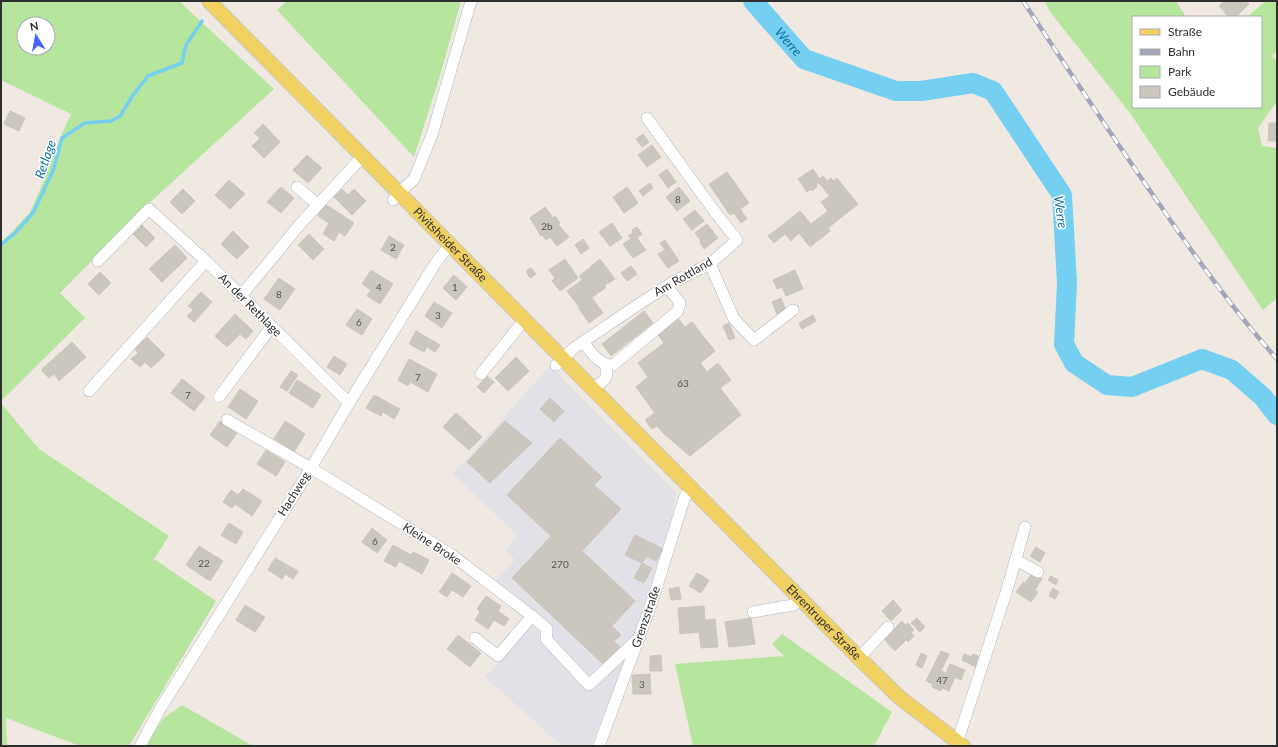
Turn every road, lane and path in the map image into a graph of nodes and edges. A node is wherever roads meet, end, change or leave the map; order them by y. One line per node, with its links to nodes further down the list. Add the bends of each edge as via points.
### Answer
1 (209, 1): 4 (main road, Pivitsheider Straße)
2 (470, 1): 6 (street, via 432,135 414,179)
3 (648, 118): 11 (street, Am Rottland, via 737,240)
4 (363, 156): 6 (main road, Pivitsheider Straße); 7 (street)
5 (297, 187): 7 (street)
6 (396, 196): 8 (main road, Pivitsheider Straße)
7 (318, 205): 13 (street)
8 (451, 245): 15 (main road, Pivitsheider Straße); 24 (street, Hachweg, via 435,264)
9 (98, 261): 10 (street, An der Rethlage, via 149,209)
10 (206, 261): 13 (street, An der Rethlage); 22 (street)
11 (710, 264): 12 (street, Am Rottland); 14 (street, via 734,319 754,340)
12 (667, 286): 17 (street, Am Rottland); 19 (street, via 680,303 678,311 613,365)
13 (241, 296): 16 (street, An der Rethlage)
14 (793, 310)
15 (525, 319): 18 (main road, Pivitsheider Straße); 20 (street)
16 (272, 326): 23 (street); 24 (street, An der Rethlage)
17 (583, 342): 18 (street, Am Rottland); 19 (street)
18 (560, 361): 21 (main road, Pivitsheider Straße)
19 (605, 365): 21 (street, via 608,373 606,378)
20 (481, 374)
21 (594, 388): 27 (main road, Pivitsheider Straße)
22 (89, 391)
23 (219, 397)
24 (349, 403): 26 (street, Hachweg)
25 (227, 420): 26 (street, Kleine Broke)
26 (311, 468): 33 (street, Kleine Broke, via 452,555); 39 (street, Hachweg, via 160,709)
27 (692, 489): 31 (main road, Ehrentruper Straße); 35 (street, Grenzstraße, via 685,496)
28 (1025, 527): 29 (street)
29 (1016, 560): 30 (street); 38 (street)
30 (1038, 572)
31 (801, 599): 32 (street, via 793,605); 37 (main road, Ehrentruper Straße)
32 (753, 612)
33 (532, 616): 35 (street, Kleine Broke, via 547,629 546,639 590,685); 36 (street, via 498,656)
34 (888, 626): 37 (street)
35 (640, 637): 40 (street, Grenzstraße)
36 (475, 638)
37 (859, 658): 38 (main road, Ehrentruper Straße, via 899,697)
38 (959, 745)
39 (140, 746)
40 (599, 746)

